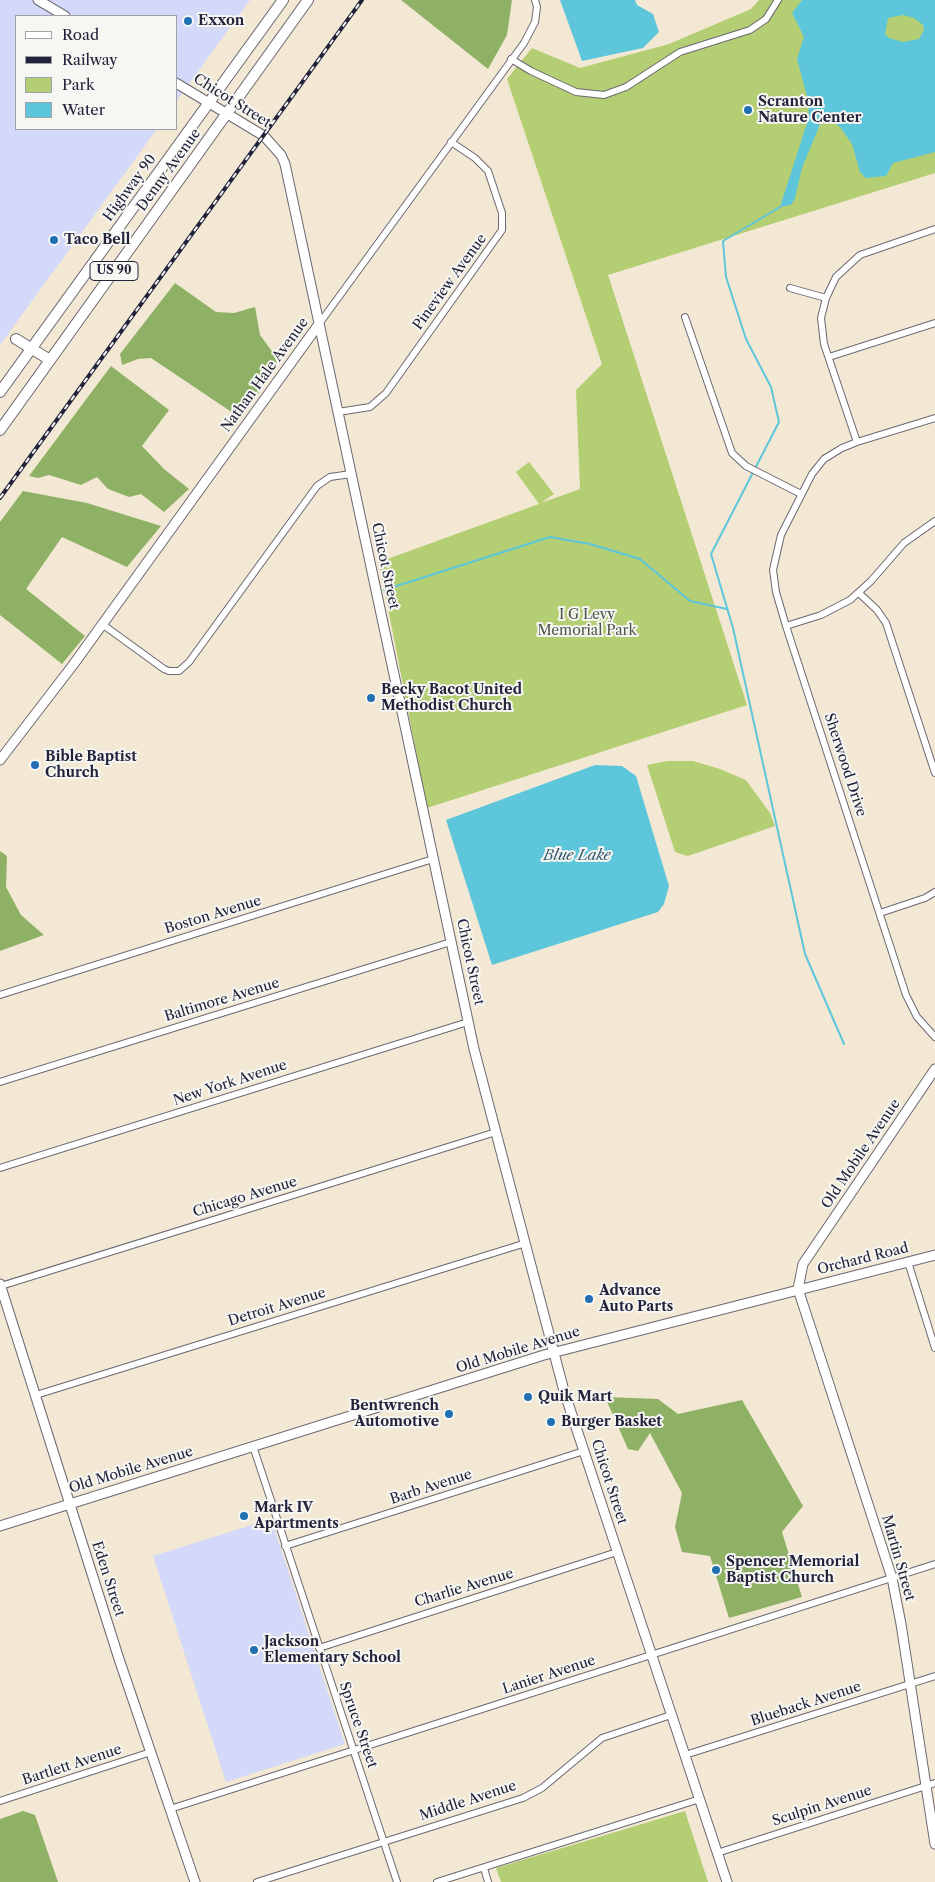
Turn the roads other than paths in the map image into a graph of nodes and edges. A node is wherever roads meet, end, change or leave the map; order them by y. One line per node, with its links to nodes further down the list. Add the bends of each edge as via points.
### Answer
1 (38, 0): 6 (main road)
2 (283, 0): 9 (main road, Highway 90 / US 90)
3 (308, 0): 10 (main road, Denny Avenue / US 90)
4 (535, 0): 7 (street, Nathan Hale Avenue, via 532,30)
5 (778, 0): 7 (street, via 771,14 754,27 680,52 626,87 604,95 576,92)
6 (63, 15)
7 (511, 58): 11 (street, Nathan Hale Avenue)
8 (178, 84): 9 (main road, Chicot Street)
9 (209, 102): 10 (main road, Chicot Street); 19 (main road, Highway 90 / US 90)
10 (228, 112): 17 (main road, Chicot Street, via 264,136 283,160); 21 (main road, Denny Avenue / US 90)
11 (451, 142): 17 (street, Nathan Hale Avenue); 23 (street, Pineview Avenue, via 488,171 502,213 502,230 386,393 370,407)
12 (935, 229): 14 (street, via 860,255 836,277)
13 (790, 288): 14 (street)
14 (826, 298): 20 (street, via 821,318)
15 (685, 317): 28 (street, via 732,452 746,466)
16 (935, 323): 20 (street)
17 (319, 324): 23 (main road, Chicot Street); 31 (main road, Nathan Hale Avenue)
18 (16, 339): 19 (main road)
19 (30, 350): 21 (main road); 22 (main road, Highway 90 / US 90)
20 (829, 357): 26 (street)
21 (50, 360): 25 (main road, Denny Avenue / US 90)
22 (0, 392)
23 (338, 412): 27 (main road, Chicot Street)
24 (935, 418): 26 (street, Sherwood Drive)
25 (0, 430)
26 (857, 442): 28 (street, Sherwood Drive, via 824,460)
27 (351, 474): 31 (street, via 330,477 317,486 189,662 175,672 154,663); 35 (main road, Chicot Street)
28 (801, 494): 32 (street, Sherwood Drive, via 781,535 774,559 774,581)
29 (935, 521): 30 (street, via 904,543)
30 (859, 593): 32 (street, via 837,608); 34 (street, via 878,610 886,623)
31 (102, 624): 33 (main road, Nathan Hale Avenue)
32 (786, 626): 37 (street, Sherwood Drive)
33 (0, 760)
34 (935, 773)
35 (434, 859): 38 (main road, Chicot Street); 39 (street, Boston Avenue)
36 (935, 892): 37 (street)
37 (880, 913): 41 (street, Sherwood Drive, via 911,1005 924,1027)
38 (451, 942): 40 (main road, Chicot Street); 43 (street, Baltimore Avenue)
39 (0, 995)
40 (468, 1022): 44 (main road, Chicot Street); 45 (street, New York Avenue)
41 (935, 1037)
42 (935, 1069): 50 (main road, Old Mobile Avenue, via 803,1264)
43 (0, 1082)
44 (496, 1132): 46 (main road, Chicot Street); 49 (street, Chicago Avenue)
45 (0, 1168)
46 (526, 1243): 52 (main road, Chicot Street); 53 (street, Detroit Avenue)
47 (935, 1255): 48 (main road, Orchard Road)
48 (908, 1262): 50 (main road, Orchard Road); 51 (street)
49 (0, 1285): 53 (main road, Eden Street)
50 (798, 1289): 52 (main road, Old Mobile Avenue); 61 (main road, Martin Street)
51 (935, 1348)
52 (554, 1352): 54 (main road, Old Mobile Avenue); 55 (main road, Chicot Street)
53 (36, 1395): 56 (main road, Eden Street)
54 (252, 1446): 56 (main road, Old Mobile Avenue); 58 (street, Spruce Street)
55 (584, 1451): 58 (street, Barb Avenue); 59 (main road, Chicot Street)
56 (70, 1504): 57 (main road, Old Mobile Avenue); 68 (main road, Eden Street)
57 (0, 1526)
58 (285, 1546): 62 (street, Spruce Street)
59 (617, 1552): 62 (street, Charlie Avenue); 63 (main road, Chicot Street)
60 (935, 1564): 61 (street, Lanier Avenue)
61 (892, 1578): 63 (street, Lanier Avenue); 65 (main road, Martin Street)
62 (319, 1648): 67 (street, Spruce Street)
63 (651, 1655): 66 (main road, Chicot Street); 67 (street, Lanier Avenue)
64 (935, 1676): 65 (street, Blueback Avenue)
65 (910, 1684): 69 (street, Blueback Avenue); 70 (main road, Martin Street)
66 (671, 1715): 69 (main road, Chicot Street); 74 (street, Middle Avenue, via 602,1738 533,1793)
67 (354, 1750): 73 (street, Lanier Avenue); 74 (street, Spruce Street)
68 (150, 1752): 72 (street, Bartlett Avenue); 73 (main road, Eden Street)
69 (684, 1755): 71 (main road, Chicot Street)
70 (931, 1784): 75 (main road, Martin Street); 76 (street, Sculpin Avenue)
71 (700, 1799): 76 (main road, Chicot Street); 77 (street)
72 (0, 1802)
73 (170, 1809): 78 (main road, Eden Street)
74 (383, 1842): 79 (street, Middle Avenue); 80 (street, Spruce Street)
75 (935, 1844)
76 (717, 1853): 83 (main road, Chicot Street)
77 (484, 1868): 81 (street); 82 (street)
78 (195, 1882)
79 (257, 1882)
80 (397, 1882)
81 (439, 1882)
82 (488, 1882)
83 (727, 1882)

